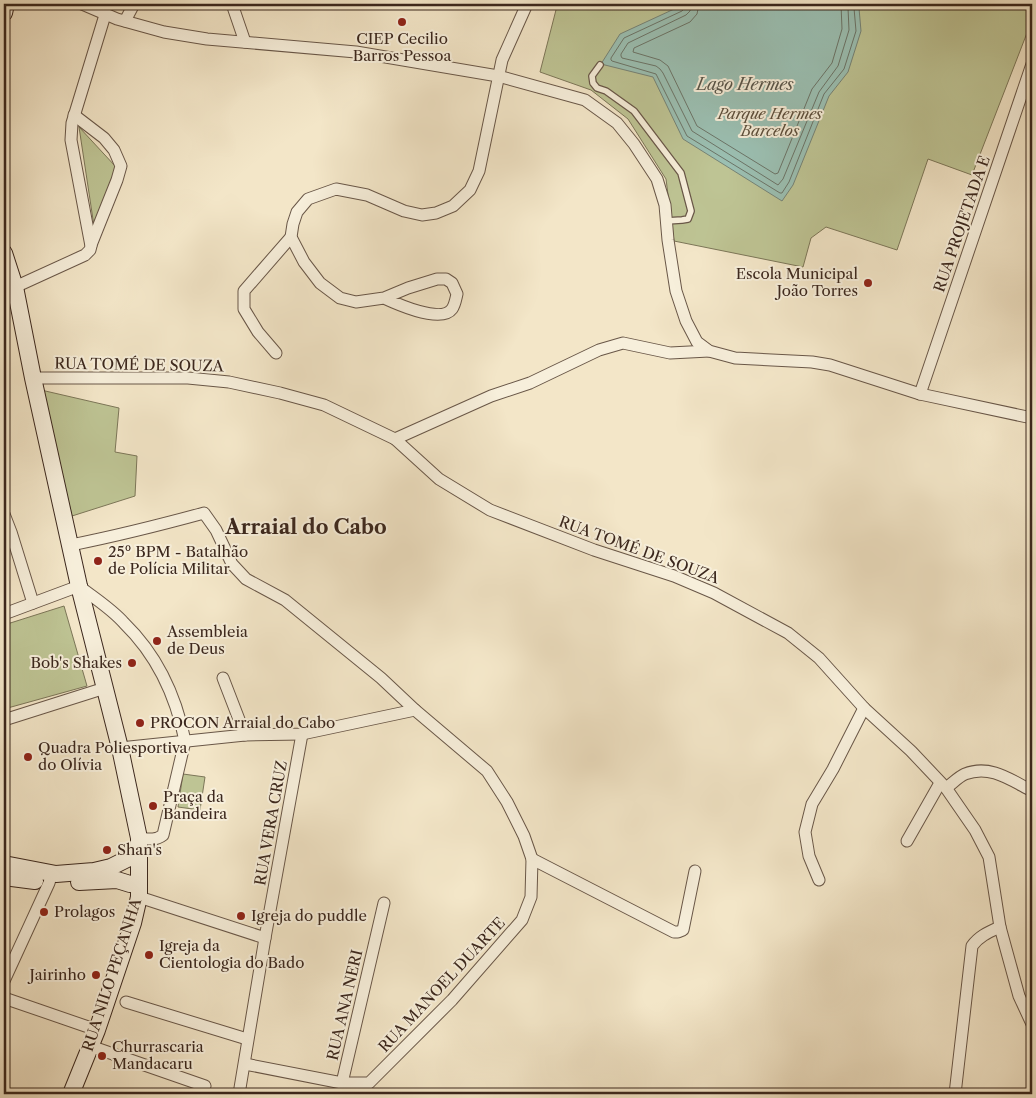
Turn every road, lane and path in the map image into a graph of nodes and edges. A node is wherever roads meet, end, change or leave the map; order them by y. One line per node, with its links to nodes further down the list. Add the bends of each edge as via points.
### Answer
1 (6, 4): 6 (main road)
2 (82, 4): 7 (street)
3 (134, 4): 8 (street)
4 (232, 4): 9 (street)
5 (527, 4): 12 (street)
6 (4, 13)
7 (105, 15): 8 (street); 13 (street)
8 (125, 22): 9 (street, via 164,32)
9 (245, 42): 12 (street, via 356,52)
10 (1032, 64): 23 (street, RUA PROJETADA E)
11 (600, 65): 14 (lane, via 592,76 593,83 634,111 681,173 691,211 688,218)
12 (498, 76): 14 (street, via 586,100 617,123 657,179); 15 (street, via 479,171 470,190 453,206 422,215 367,195 336,189 308,200 297,212)
13 (74, 115): 16 (street, via 71,140); 16 (street, via 104,138 121,166)
14 (666, 221): 20 (street, via 676,291 686,321 698,342)
15 (291, 237): 19 (street, via 320,284 340,298 356,302); 21 (street, via 244,291 244,310)
16 (91, 246): 18 (street, via 85,255)
17 (5, 261): 18 (main road, RUA NILO PEÇANHA)
18 (15, 287): 22 (main road, RUA NILO PEÇANHA)
19 (384, 298): 19 (street, via 434,314 452,309 458,294 452,283 437,279)
20 (708, 351): 23 (street, via 736,358 830,365); 25 (street, via 670,353 623,343 615,345)
21 (276, 353)
22 (33, 378): 25 (street, RUA TOMÉ DE SOUZA, via 188,378 229,382 324,405); 27 (main road, RUA NILO PEÇANHA)
23 (920, 394): 24 (street)
24 (1032, 418)
25 (394, 439): 33 (street, RUA TOMÉ DE SOUZA, via 440,479 490,510 594,550 674,576 714,593 788,634 818,658)
26 (4, 514): 29 (street)
27 (71, 545): 28 (main road, RUA NILO PEÇANHA); 34 (street, RUA MANOEL DUARTE, via 204,512 232,564 246,580 285,600)
28 (79, 586): 29 (street); 32 (main road, RUA NILO PEÇANHA); 38 (street, via 124,622 151,654 173,697)
29 (33, 603): 30 (street)
30 (4, 614)
31 (223, 678): 37 (street)
32 (105, 688): 35 (street); 39 (main road, RUA NILO PEÇANHA)
33 (864, 708): 40 (street, RUA TOMÉ DE SOUZA); 50 (street, via 812,804 805,832 809,856)
34 (415, 710): 36 (street); 44 (street, RUA MANOEL DUARTE, via 487,771 507,802)
35 (4, 720)
36 (302, 734): 37 (street); 54 (street, RUA VERA CRUZ)
37 (245, 735): 38 (street)
38 (185, 741): 39 (street); 43 (street, via 163,835)
39 (120, 748): 43 (main road, RUA NILO PEÇANHA)
40 (943, 786): 41 (street, via 977,770 998,772); 42 (street); 53 (street, RUA TOMÉ DE SOUZA, via 975,830 989,857)
41 (1032, 791)
42 (907, 841)
43 (139, 846): 47 (main road); 51 (main road, RUA NILO PEÇANHA)
44 (532, 859): 46 (street, via 674,932 683,930); 63 (street, RUA MANOEL DUARTE, via 531,897 522,920 452,1000)
45 (4, 864): 49 (main road)
46 (695, 871)
47 (112, 873): 49 (main road, via 94,871); 51 (main road)
48 (4, 877): 49 (main road)
49 (51, 878): 55 (street)
50 (819, 880)
51 (139, 891): 54 (street); 59 (main road, RUA NILO PEÇANHA, via 133,923)
52 (384, 903): 64 (street, RUA ANA NERI)
53 (1000, 927): 58 (street, RUA TOMÉ DE SOUZA, via 1019,996); 69 (street, via 980,937 972,946)
54 (265, 938): 60 (street, RUA VERA CRUZ)
55 (4, 982)
56 (4, 998): 59 (street)
57 (126, 1002): 60 (street)
58 (1032, 1024)
59 (97, 1030): 61 (main road, RUA NILO PEÇANHA)
60 (247, 1039): 62 (street, RUA VERA CRUZ)
61 (90, 1046): 65 (street); 66 (main road, RUA NILO PEÇANHA)
62 (245, 1064): 64 (street); 67 (street, RUA VERA CRUZ)
63 (370, 1083): 64 (street); 68 (street, RUA MANOEL DUARTE)
64 (342, 1084)
65 (205, 1086)
66 (71, 1094)
67 (238, 1094)
68 (362, 1094)
69 (955, 1094)

